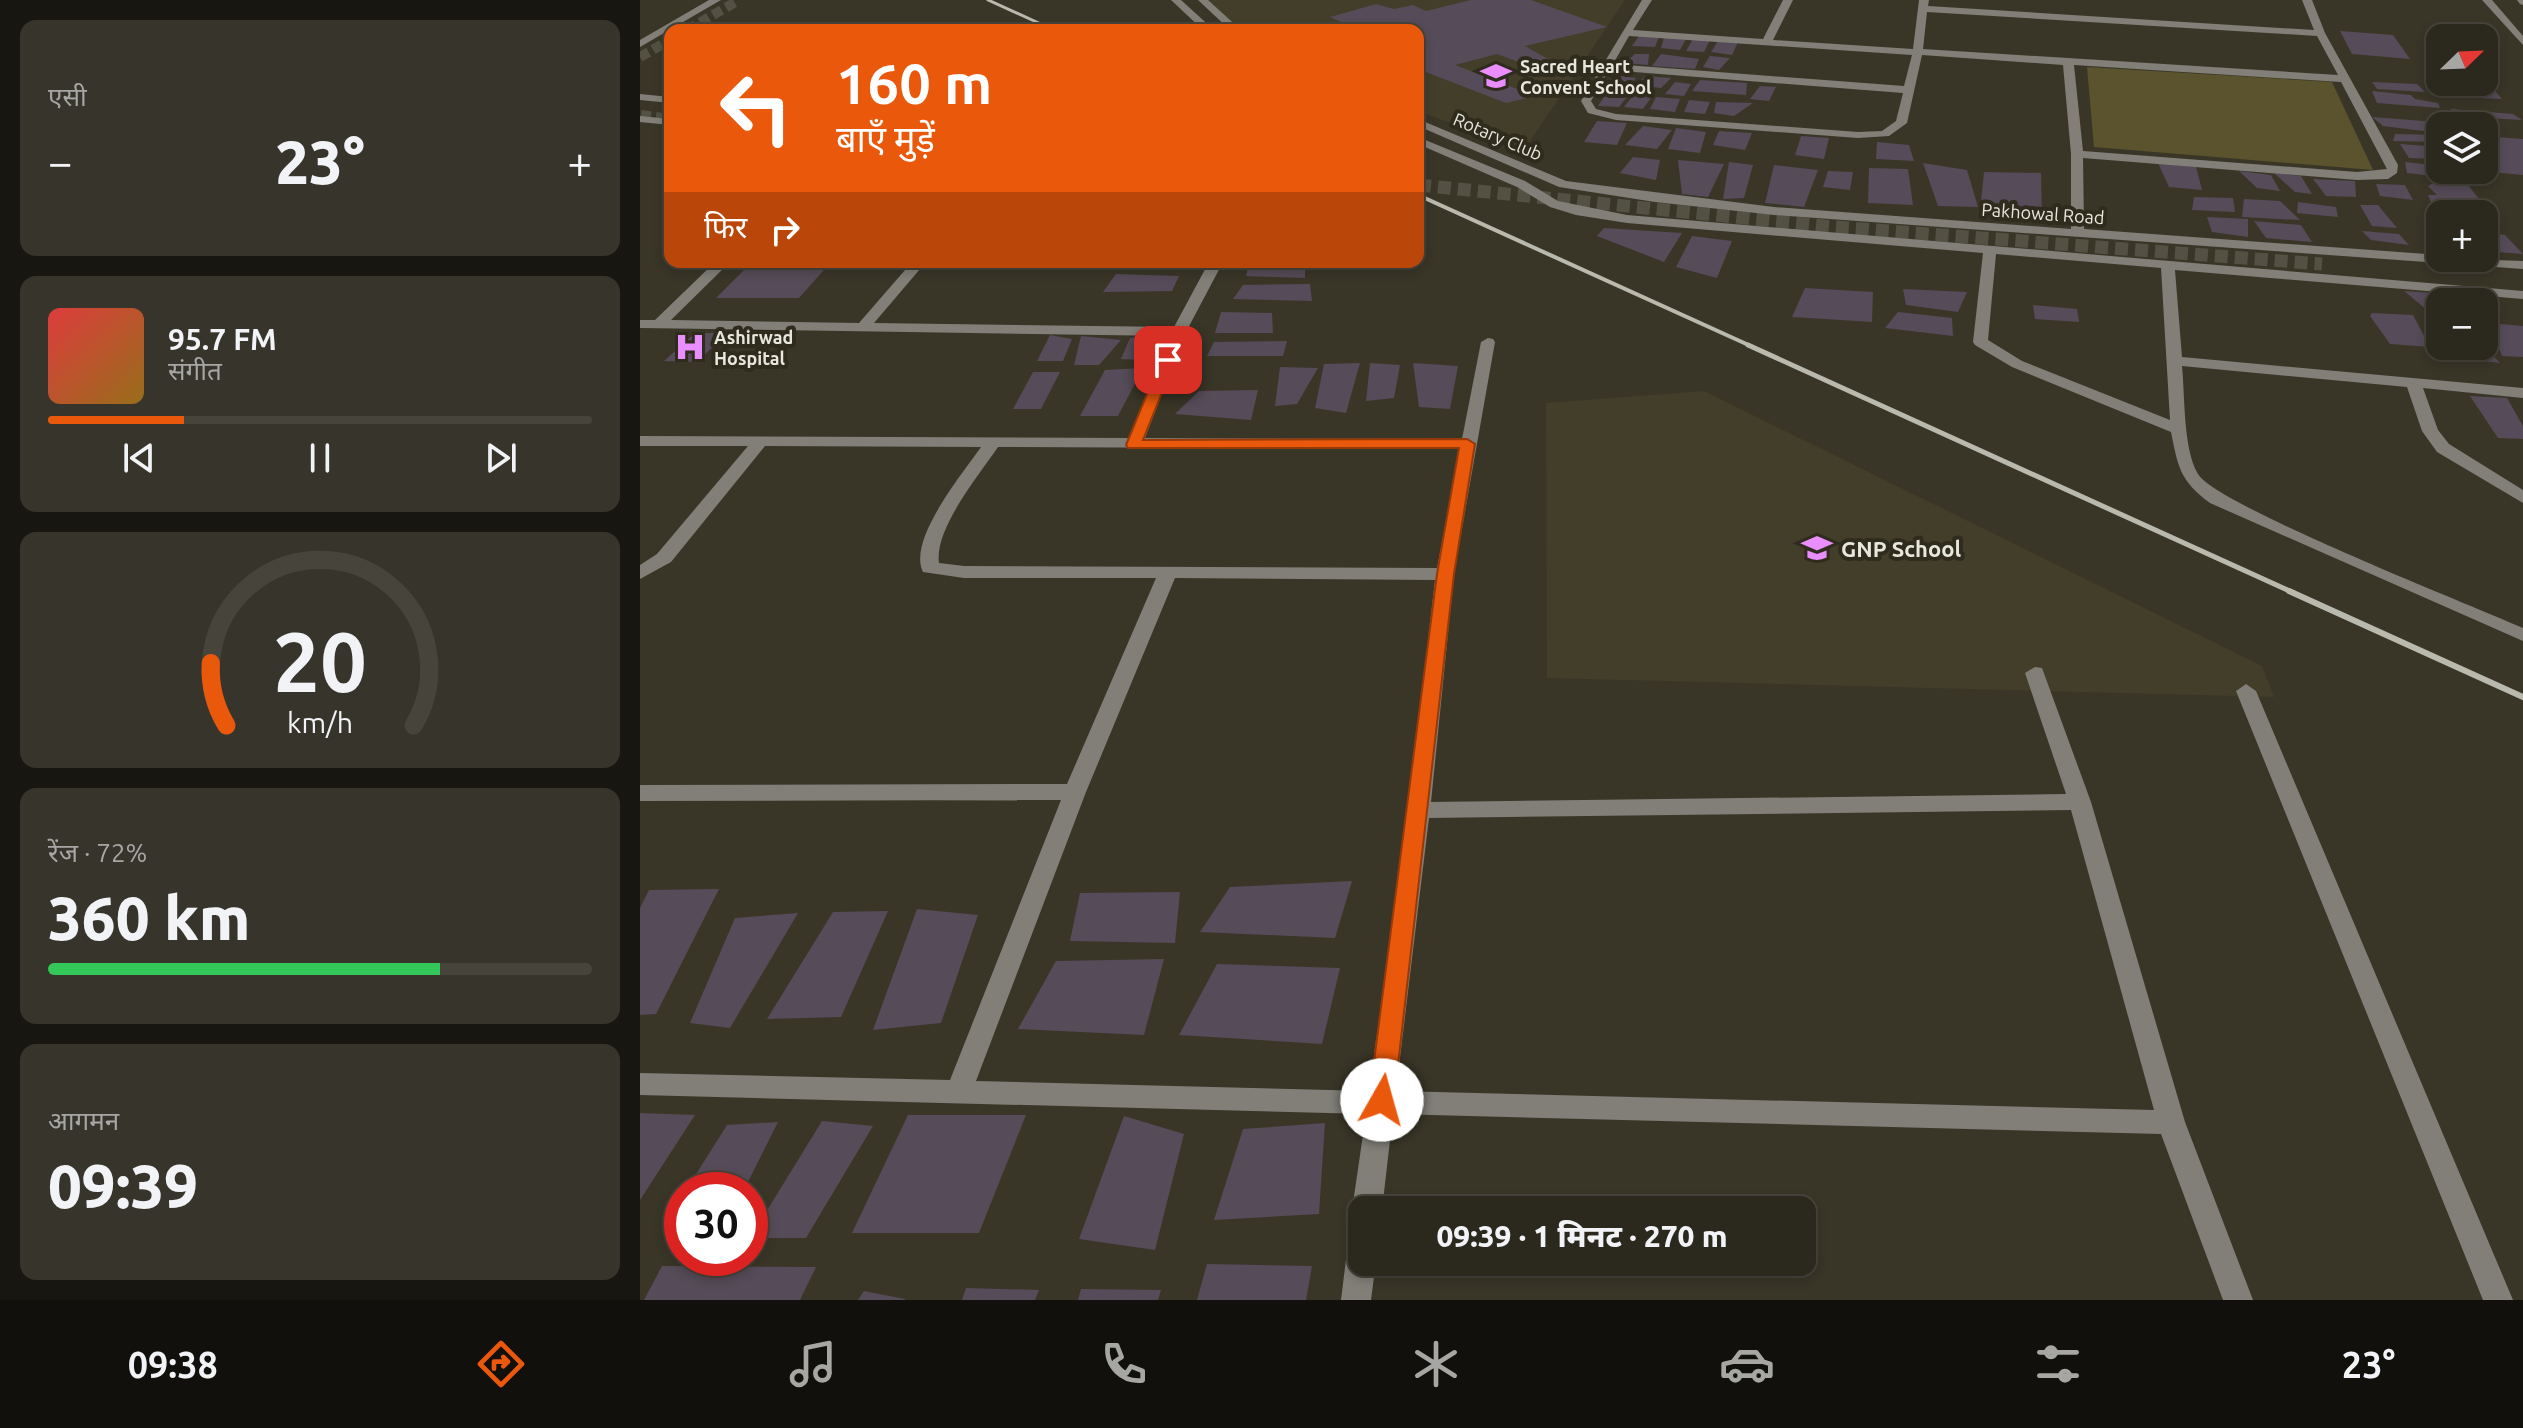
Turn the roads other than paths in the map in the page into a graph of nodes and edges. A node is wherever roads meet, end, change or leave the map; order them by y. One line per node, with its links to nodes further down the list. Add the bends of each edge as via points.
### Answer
1 (716, 0): 10 (street)
2 (1161, 0): 11 (street)
3 (1176, 0): 12 (street)
4 (1203, 0): 13 (street)
5 (1647, 0): 15 (street)
6 (1788, 0): 17 (street)
7 (2307, 0): 16 (street)
8 (2487, 0): 18 (street)
9 (1924, 5): 16 (street); 20 (street)
10 (675, 24)
11 (1186, 24)
12 (1202, 24)
13 (1229, 24)
14 (664, 30): 19 (street)
15 (1626, 33): 17 (street); 22 (street)
16 (2320, 33): 23 (street)
17 (1767, 41): 20 (street)
18 (2523, 42)
19 (640, 44)
20 (1918, 51): 21 (street); 24 (street)
21 (2068, 62): 23 (street); 31 (street)
22 (1607, 67): 24 (street); 24 (street, via 1586,101 1592,111 1616,117 1872,136 1897,128)
23 (2345, 79): 31 (street, via 2392,165 2388,175)
24 (1910, 90)
25 (640, 97): 26 (street)
26 (664, 99)
27 (640, 118): 28 (street)
28 (664, 121)
29 (1424, 124): 32 (street, Rotary Club)
30 (1424, 143): 33 (street, Pakhowal Road)
31 (2077, 154): 35 (street)
32 (1519, 164): 33 (street); 34 (street, Rotary Club)
33 (1492, 171): 36 (street, Pakhowal Road, via 1576,211)
34 (1563, 184): 35 (street, Pakhowal Road, via 1759,209)
35 (2078, 234): 37 (street, Pakhowal Road)
36 (1990, 252): 38 (street, Pakhowal Road); 51 (street, via 1980,342 2017,364)
37 (2523, 265)
38 (2168, 266): 42 (street, Pakhowal Road); 48 (street)
39 (717, 268): 44 (street)
40 (914, 268): 45 (street)
41 (1213, 268): 46 (street)
42 (2523, 295)
43 (640, 324): 44 (street)
44 (659, 324): 45 (street)
45 (863, 327): 46 (street)
46 (1179, 332): 56 (street)
47 (1488, 342): 55 (street)
48 (2175, 361): 49 (street); 51 (street)
49 (2413, 383): 50 (street); 57 (street, via 2430,431 2443,448)
50 (2523, 393)
51 (2179, 429): 61 (street, via 2188,472 2216,499)
52 (640, 441): 53 (street)
53 (760, 442): 54 (street); 59 (street, via 664,558)
54 (992, 444): 56 (street); 58 (street, via 931,540 926,559 930,568)
55 (1467, 444): 56 (street); 60 (street)
56 (1134, 445)
57 (2523, 498)
58 (1169, 571): 60 (street); 64 (street)
59 (640, 573)
60 (1445, 574): 67 (street)
61 (2523, 635)
62 (2035, 673): 66 (street)
63 (2246, 691): 76 (street)
64 (1075, 792): 65 (street); 69 (street)
65 (640, 793)
66 (2080, 802): 67 (street); 71 (street)
67 (1419, 810): 70 (street)
68 (640, 1084): 69 (street)
69 (959, 1091): 70 (street)
70 (1382, 1100): 71 (street); 72 (street)
71 (2171, 1122): 75 (street)
72 (1369, 1196)
73 (1359, 1276): 74 (street)
74 (1356, 1300)
75 (2238, 1300)
76 (2498, 1300)

